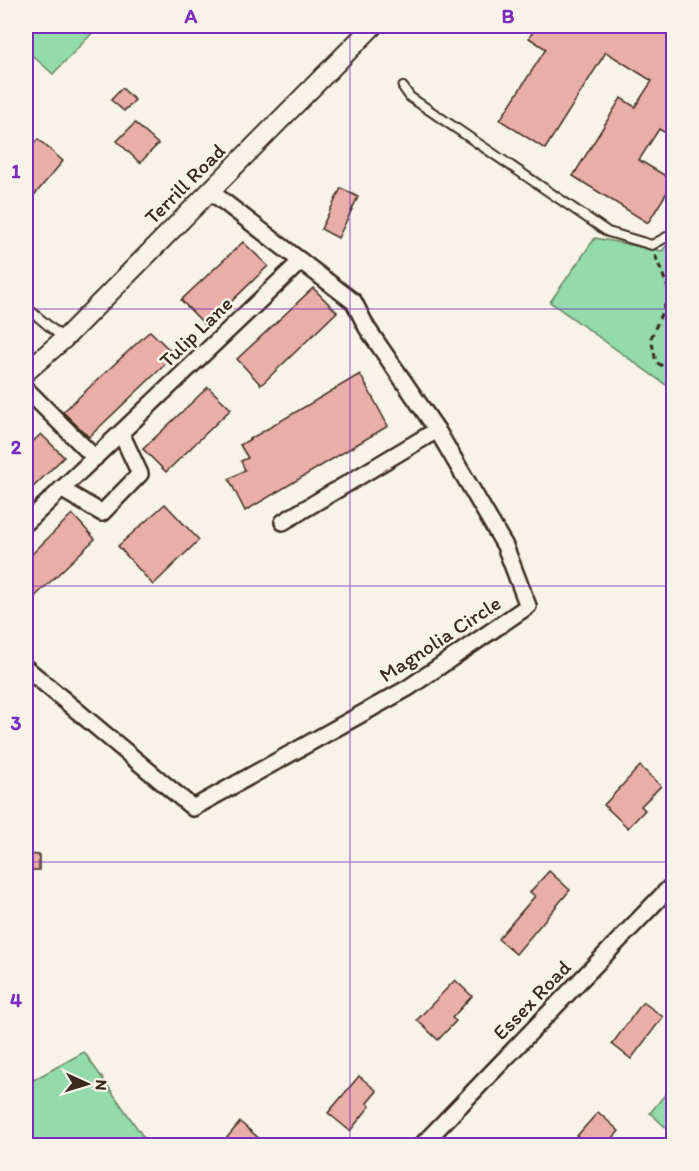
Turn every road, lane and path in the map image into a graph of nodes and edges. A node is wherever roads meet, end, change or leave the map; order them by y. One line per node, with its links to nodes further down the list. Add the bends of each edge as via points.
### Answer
1 (374, 26): 3 (street, Terrill Road)
2 (403, 87): 5 (lane, via 410,97 608,232)
3 (210, 191): 6 (street, Magnolia Circle); 8 (street, Terrill Road)
4 (674, 233): 5 (lane)
5 (652, 245): 10 (path, via 670,293 651,338 657,362)
6 (301, 261): 12 (street, Magnolia Circle, via 354,302 367,328); 13 (street, Tulip Lane)
7 (26, 307): 8 (lane)
8 (64, 339): 9 (street, Terrill Road)
9 (26, 372)
10 (674, 374)
11 (26, 389): 14 (street)
12 (436, 430): 16 (street); 18 (street, Magnolia Circle, via 505,546 528,606 408,688 193,808)
13 (120, 433): 14 (street, Tulip Lane); 15 (street, via 140,474 102,513)
14 (94, 458): 15 (street, Tulip Lane)
15 (61, 489): 17 (street, Tulip Lane)
16 (283, 522)
17 (26, 523)
18 (26, 668)
19 (674, 883): 20 (street, Essex Road)
20 (421, 1146)

